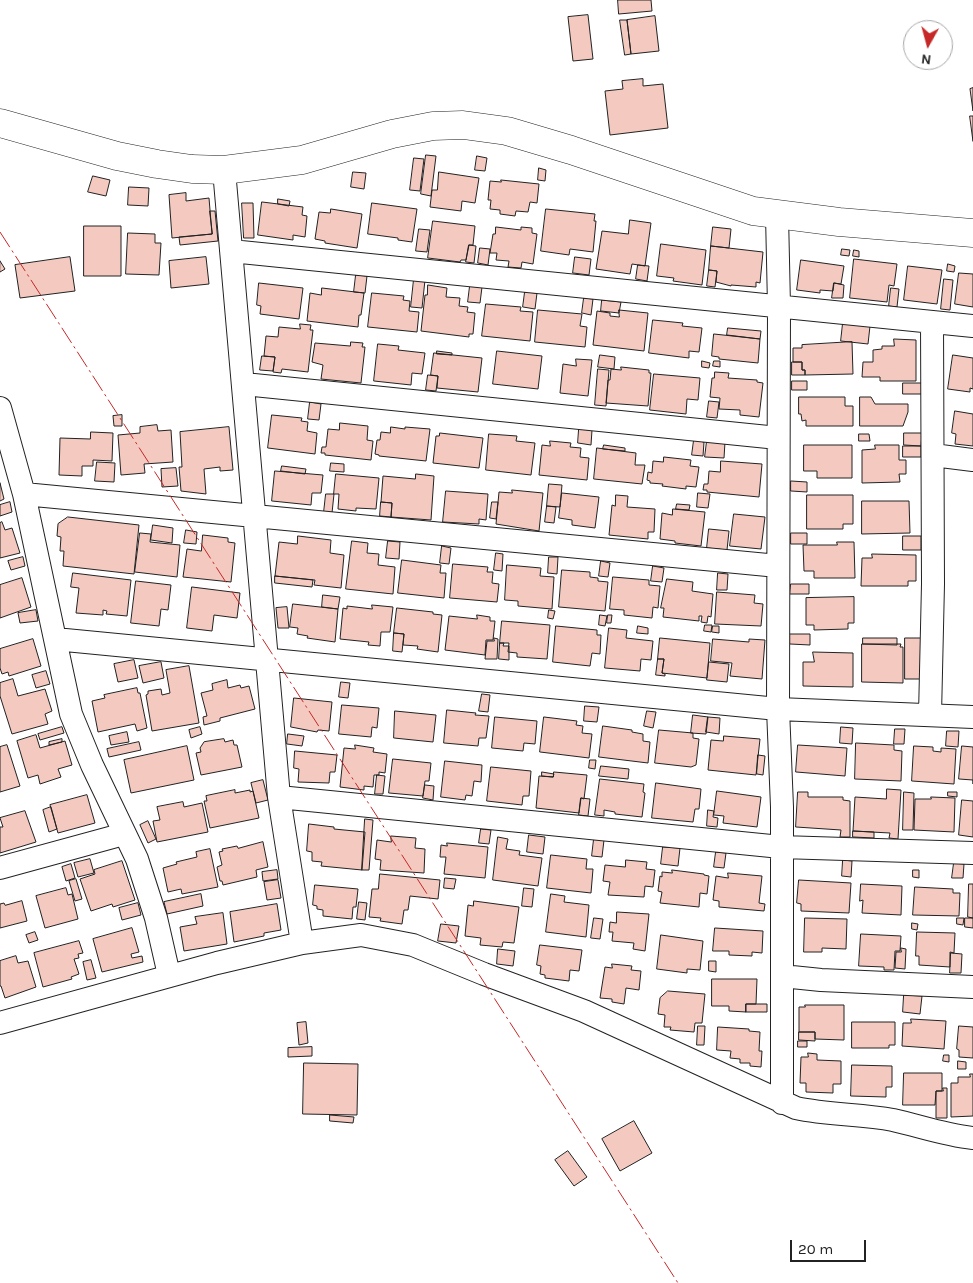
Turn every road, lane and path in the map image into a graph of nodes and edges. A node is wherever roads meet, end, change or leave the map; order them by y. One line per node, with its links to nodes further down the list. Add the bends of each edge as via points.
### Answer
1 (0, 123): 2 (street, via 117,156 184,168)
2 (224, 170): 3 (street, via 302,160 432,126 463,125 507,131 753,211); 5 (street)
3 (777, 215): 4 (street); 6 (street)
4 (973, 233)
5 (232, 251): 6 (street); 9 (street)
6 (779, 306): 7 (street); 11 (street)
7 (932, 322): 8 (street); 12 (street)
8 (973, 326)
9 (244, 384): 11 (street); 15 (street)
10 (0, 408): 14 (street)
11 (778, 438): 16 (street)
12 (933, 455): 13 (street); 20 (street)
13 (973, 460)
14 (24, 494): 15 (street); 17 (street)
15 (255, 516): 16 (street); 18 (street)
16 (778, 566): 19 (street)
17 (55, 639): 18 (street); 23 (street, via 71,714)
18 (267, 661): 19 (street); 22 (street)
19 (778, 709): 20 (street); 24 (street)
20 (930, 715): 21 (street)
21 (973, 717)
22 (279, 796): 24 (street); 27 (street)
23 (124, 834): 26 (street); 28 (street, via 137,859 156,918)
24 (781, 847): 25 (street); 29 (street)
25 (973, 853)
26 (0, 868)
27 (302, 943): 28 (street); 32 (street, via 361,935 413,944 584,1011)
28 (169, 975): 31 (street)
29 (782, 976): 30 (street); 32 (street)
30 (973, 987)
31 (0, 1023)
32 (782, 1102): 33 (street, via 818,1113 891,1120)
33 (973, 1138)

